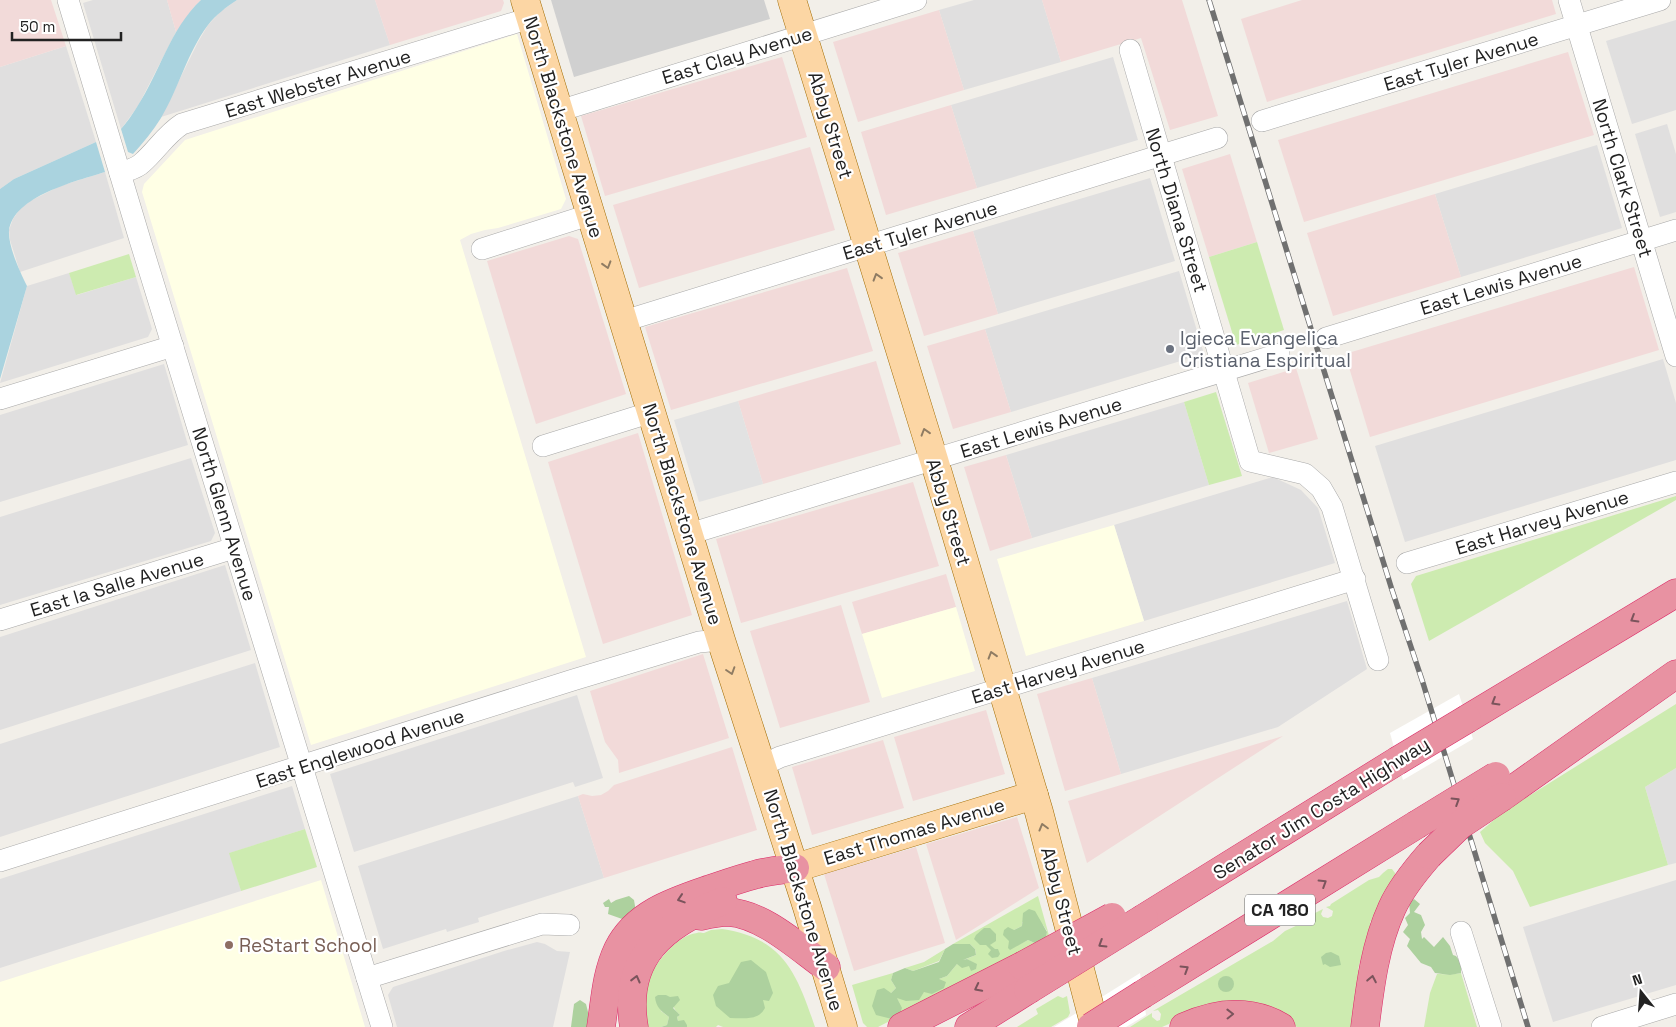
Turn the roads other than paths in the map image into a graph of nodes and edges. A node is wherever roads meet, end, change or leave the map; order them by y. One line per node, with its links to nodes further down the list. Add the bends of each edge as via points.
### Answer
1 (68, 0): 13 (street, North Glenn Avenue)
2 (792, 0): 8 (main road, Abby Street)
3 (916, 0): 8 (street, East Clay Avenue)
4 (1569, 0): 7 (street, North Clark Street)
5 (1660, 0): 7 (street, East Tyler Avenue)
6 (528, 9): 10 (main road, North Blackstone Avenue); 13 (street, East Webster Avenue, via 182,124 134,169)
7 (1577, 25): 11 (street, East Tyler Avenue); 17 (street, North Clark Street)
8 (803, 35): 10 (street, East Clay Avenue); 18 (main road, Abby Street)
9 (1130, 50): 14 (street, North Diana Street)
10 (559, 111): 15 (main road, North Blackstone Avenue)
11 (1262, 121)
12 (1217, 138): 14 (street, East Tyler Avenue)
13 (116, 156): 22 (street, North Glenn Avenue)
14 (1161, 156): 18 (street, East Tyler Avenue); 25 (street, North Diana Street)
15 (592, 214): 19 (street); 20 (main road, North Blackstone Avenue, one-way to 20)
16 (1676, 230): 17 (street, East Lewis Avenue)
17 (1641, 241): 21 (street, East Lewis Avenue); 24 (street, North Clark Street)
18 (868, 246): 20 (street, East Tyler Avenue); 29 (main road, Abby Street, one-way to 18)
19 (482, 249)
20 (624, 321): 27 (main road, North Blackstone Avenue)
21 (1326, 338)
22 (173, 346): 26 (street); 32 (street, North Glenn Avenue)
23 (1279, 354): 25 (street, East Lewis Avenue)
24 (1676, 356)
25 (1223, 371): 29 (street, East Lewis Avenue); 34 (street, via 1250,461 1305,474 1321,488 1332,507)
26 (0, 399)
27 (652, 412): 28 (street); 31 (main road, North Blackstone Avenue)
28 (543, 446)
29 (934, 460): 31 (street, East Lewis Avenue); 40 (main road, Abby Street, one-way to 29)
30 (1676, 482): 33 (street, East Harvey Avenue)
31 (689, 534): 37 (main road, North Blackstone Avenue)
32 (234, 548): 36 (street, East la Salle Avenue); 41 (street, North Glenn Avenue)
33 (1407, 563)
34 (1355, 579): 38 (street); 40 (street, East Harvey Avenue)
35 (1676, 594): 52 (highway, Senator Jim Costa Highway, one-way to 52, bridge)
36 (0, 620)
37 (721, 640): 41 (street, East Englewood Avenue, via 699,642); 42 (main road, North Blackstone Avenue, one-way to 42)
38 (1378, 660)
39 (1676, 673): 43 (highway, CA 180)
40 (1002, 689): 42 (street, East Harvey Avenue); 44 (main road, Abby Street)
41 (302, 766): 45 (street, East Englewood Avenue); 51 (street, North Glenn Avenue)
42 (761, 766): 46 (main road, North Blackstone Avenue)
43 (1499, 787): 60 (highway, CA 180, one-way to 43, bridge, via 1416,826); 64 (highway, one-way to 43, bridge, via 1383,929 1401,892 1429,855)
44 (1034, 795): 46 (main road, East Thomas Avenue); 61 (main road, Abby Street, one-way to 44)
45 (0, 861)
46 (795, 868): 48 (highway, via 704,908); 50 (main road, North Blackstone Avenue); 55 (highway, one-way to 55, via 755,874 672,901 645,917 626,937 611,965)
47 (569, 925): 51 (street, via 542,924)
48 (670, 929): 50 (highway, via 716,913 744,915 772,928); 56 (highway, one-way to 48, via 632,1005 638,969 653,943)
49 (1461, 932): 65 (street)
50 (826, 967): 57 (main road, North Blackstone Avenue)
51 (367, 978): 54 (street, North Glenn Avenue)
52 (1025, 978): 58 (highway, one-way to 58); 59 (highway, Senator Jim Costa Highway)
53 (1676, 1004): 66 (street)
54 (382, 1027)
55 (601, 1027)
56 (634, 1027)
57 (843, 1027)
58 (902, 1027)
59 (969, 1027)
60 (1091, 1027)
61 (1095, 1027)
62 (1184, 1027): 63 (highway, one-way to 63, via 1224,1014 1259,1018)
63 (1281, 1027)
64 (1365, 1027)
65 (1490, 1027)
66 (1602, 1027)

